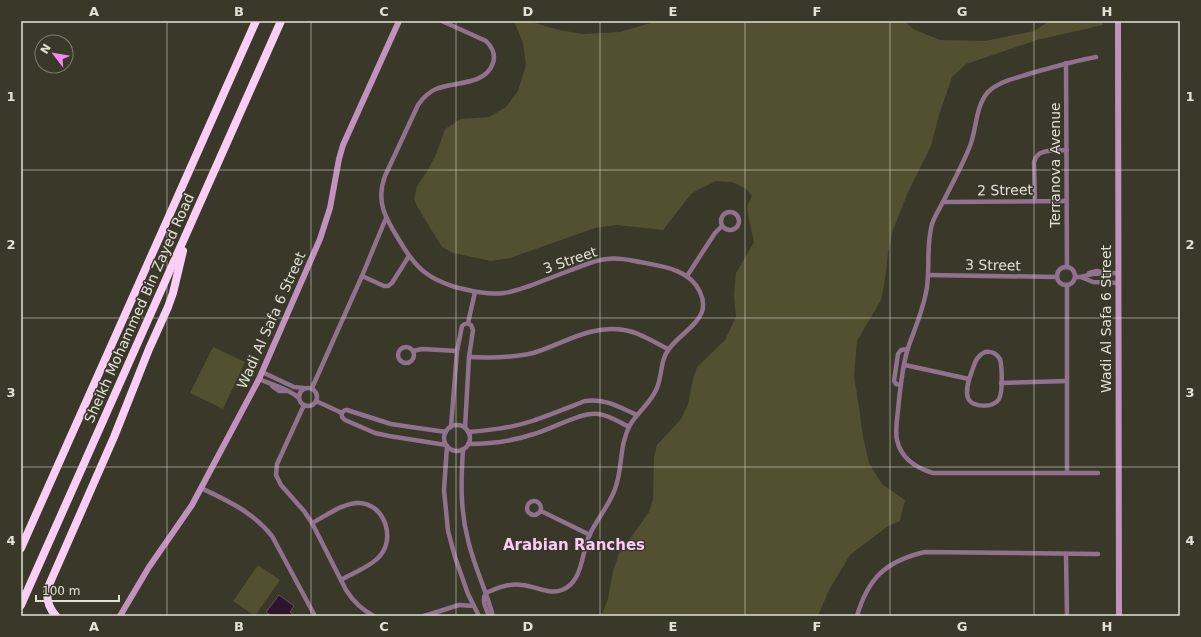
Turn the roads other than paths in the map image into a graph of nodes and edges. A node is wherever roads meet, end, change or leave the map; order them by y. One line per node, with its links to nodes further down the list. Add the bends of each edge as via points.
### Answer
1 (256, 21): 65 (highway, Sheikh Mohammed Bin Zayed Road)
2 (281, 21): 14 (highway, Sheikh Mohammed Bin Zayed Road)
3 (399, 21): 35 (main road, Wadi Al Safa 6 Street, via 343,144 330,208 320,238)
4 (442, 21): 12 (street, 3 Street, via 486,41 490,45 494,59 488,72 482,77 436,88 418,105 382,184 381,202)
5 (1118, 21): 17 (main road, Wadi Al Safa 6 Street)
6 (1096, 56): 7 (street)
7 (1066, 63): 8 (street, Terranova Avenue); 11 (street, via 1003,82 984,96 978,110 970,146)
8 (1066, 150): 9 (street, via 1044,152 1036,156); 10 (street, Terranova Avenue)
9 (1035, 201): 10 (street, 2 Street); 11 (street, 2 Street)
10 (1066, 201): 16 (street, Terranova Avenue)
11 (943, 202): 19 (street, via 929,237)
12 (386, 218): 15 (street, 3 Street); 20 (street)
13 (722, 226): 21 (street)
14 (189, 230): 71 (highway, Sheikh Mohammed Bin Zayed Road); 75 (highway, via 168,307 48,585 48,602)
15 (409, 256): 20 (street, via 388,286); 27 (street, 3 Street, via 420,269 434,279)
16 (1067, 267): 22 (street, via 1060,270); 23 (street)
17 (1118, 273): 18 (street); 25 (main road, Wadi Al Safa 6 Street)
18 (1106, 274): 23 (street); 24 (street)
19 (928, 275): 22 (street, 3 Street); 30 (street, via 924,300)
20 (362, 276): 45 (street)
21 (687, 276): 27 (street, 3 Street, via 662,266 614,258 598,260 513,291 494,294); 29 (street, 3 Street, via 701,294 703,307 699,318)
22 (1057, 277): 26 (street, via 1061,283)
23 (1080, 277): 24 (street); 26 (street)
24 (1106, 283): 25 (street)
25 (1118, 283): 84 (main road, Wadi Al Safa 6 Street)
26 (1067, 285): 39 (street)
27 (475, 292): 28 (street)
28 (468, 323): 32 (street, via 462,326); 33 (street, via 473,330)
29 (668, 349): 33 (street, via 630,331 614,329 579,335 525,355); 51 (street, 3 Street, via 656,392)
30 (908, 349): 34 (street); 43 (street, via 900,351 897,360 894,381)
31 (413, 351): 32 (street)
32 (457, 351): 52 (street)
33 (469, 357): 54 (street)
34 (905, 365): 38 (street); 43 (street)
35 (262, 372): 36 (street); 37 (main road, Wadi Al Safa 6 Street)
36 (274, 378): 41 (street); 42 (street)
37 (259, 379): 41 (street); 61 (main road, Wadi Al Safa 6 Street)
38 (969, 379): 40 (street, via 967,396 970,402 977,405 997,402); 40 (street, via 977,357 990,352 1000,359)
39 (1067, 381): 40 (street); 59 (street)
40 (1001, 383)
41 (271, 385): 46 (street)
42 (291, 385): 44 (street); 46 (street)
43 (901, 385): 59 (street, via 897,441 904,455 920,468 933,473)
44 (304, 388): 45 (street); 47 (street)
45 (312, 388): 48 (street, via 316,392)
46 (288, 391): 47 (street)
47 (299, 398): 49 (street)
48 (316, 401): 49 (street, via 312,405); 50 (street)
49 (304, 405): 63 (street, via 277,464 276,475)
50 (342, 413): 55 (street, via 348,410 391,424); 57 (street, via 345,420 375,433)
51 (636, 415): 53 (street, 3 Street); 54 (street, via 606,402 590,401 520,424 494,429)
52 (451, 427): 54 (street, via 458,425); 55 (street)
53 (629, 427): 56 (street, via 607,416 588,414 522,438); 64 (street, 3 Street, via 623,443 615,489)
54 (467, 430): 56 (street, via 470,440)
55 (446, 432): 57 (street, via 444,438)
56 (468, 444): 58 (street)
57 (447, 446): 58 (street, via 456,451); 70 (street, via 444,490 446,517 451,544)
58 (464, 449): 69 (street, via 461,488 463,514 471,553)
59 (1067, 472): 60 (street)
60 (1098, 473)
61 (201, 488): 74 (main road, Wadi Al Safa 6 Street); 76 (street, via 240,508 265,527)
62 (541, 511): 64 (street)
63 (312, 523): 68 (street); 68 (street, via 348,505 359,503 377,511 384,520 388,540 384,550 370,564)
64 (590, 535): 69 (street, 3 Street, via 577,574 566,588 551,592 511,584)
65 (21, 548)
66 (1066, 554): 67 (street); 82 (street, via 925,552 908,556 879,574 868,588); 83 (street)
67 (1098, 554)
68 (340, 580): 77 (street, via 355,602)
69 (486, 593): 80 (street, via 484,602); 81 (street)
70 (468, 594): 72 (street); 73 (street)
71 (21, 605)
72 (459, 605): 73 (street); 78 (street)
73 (474, 606): 79 (street)
74 (122, 614)
75 (56, 616)
76 (315, 616)
77 (374, 616)
78 (424, 616)
79 (479, 616)
80 (489, 616)
81 (493, 616)
82 (857, 616)
83 (1067, 616)
84 (1119, 616)

